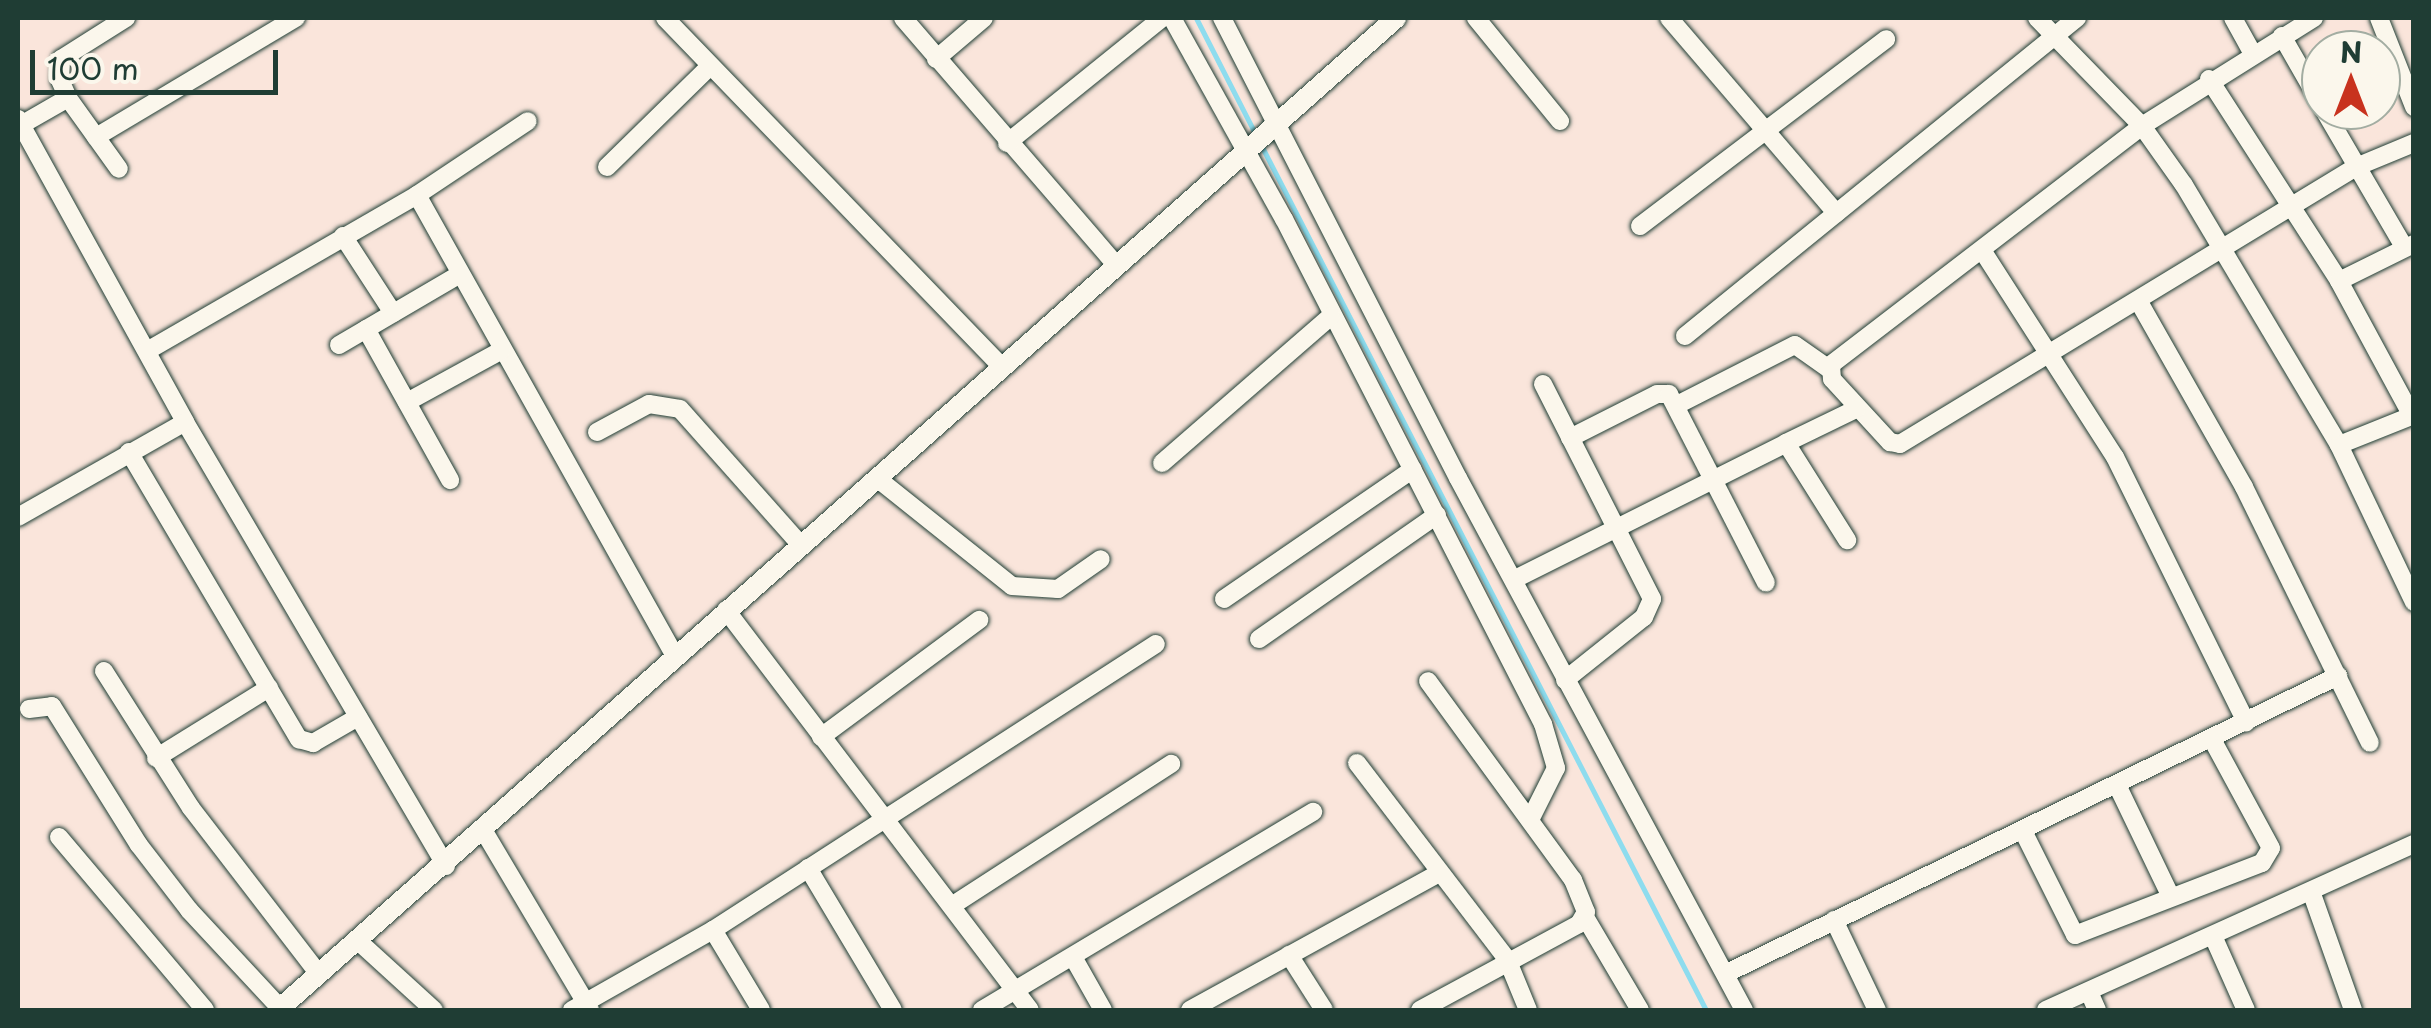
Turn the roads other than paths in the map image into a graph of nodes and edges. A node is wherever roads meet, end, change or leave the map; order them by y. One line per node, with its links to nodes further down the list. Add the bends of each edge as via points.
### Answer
1 (126, 18): 26 (street, via 61,59)
2 (296, 18): 17 (street)
3 (665, 18): 23 (street)
4 (903, 18): 22 (street)
5 (984, 18): 22 (street)
6 (1162, 18): 37 (street)
7 (1172, 18): 35 (street)
8 (1222, 18): 35 (street)
9 (1476, 18): 29 (street)
10 (1670, 18): 32 (street)
11 (2037, 18): 18 (street)
12 (2077, 18): 18 (street)
13 (2234, 18): 21 (street)
14 (2314, 18): 19 (street)
15 (2379, 18): 27 (street)
16 (1393, 19): 35 (main road)
17 (267, 25): 34 (street)
18 (2054, 36): 31 (street); 43 (street)
19 (2282, 36): 21 (street); 24 (street)
20 (1886, 38): 32 (street)
21 (2252, 52): 25 (street)
22 (936, 59): 37 (street)
23 (710, 66): 38 (street); 61 (street)
24 (2301, 69)
25 (2209, 78): 31 (street); 42 (street)
26 (68, 98): 30 (street); 34 (street)
27 (2414, 107)
28 (528, 121): 41 (street)
29 (1560, 121)
30 (19, 122): 59 (street)
31 (2142, 126): 47 (street); 48 (street)
32 (1766, 129): 43 (street); 44 (street)
33 (2336, 130): 39 (street)
34 (96, 137): 40 (street)
35 (1259, 138): 49 (main road); 54 (street); 85 (street)
36 (2414, 142): 39 (street)
37 (1007, 143): 49 (street)
38 (607, 167)
39 (2356, 167): 42 (street); 46 (street)
40 (119, 169)
41 (417, 195): 45 (street); 50 (street)
42 (2294, 208): 48 (street); 51 (street)
43 (1836, 213): 56 (street)
44 (1640, 226)
45 (343, 236): 53 (street); 59 (street)
46 (2409, 245): 51 (street)
47 (1982, 250): 60 (street); 62 (street)
48 (2223, 251): 52 (street); 72 (street)
49 (1116, 265): 61 (main road)
50 (460, 274): 53 (street); 58 (street)
51 (2339, 282): 67 (street)
52 (2139, 302): 60 (street); 95 (street, via 2244,487)
53 (393, 314): 55 (street)
54 (1332, 316): 74 (street); 75 (street)
55 (366, 329): 57 (street); 64 (street)
56 (1685, 336)
57 (339, 345)
58 (502, 350): 64 (street); 93 (street)
59 (147, 351): 68 (street)
60 (2055, 355): 66 (street, via 1900,444); 101 (street, via 2115,457)
61 (999, 364): 77 (main road)
62 (1829, 369): 65 (street, via 1795,345); 66 (street)
63 (1543, 384): 70 (street)
64 (407, 402): 78 (street)
65 (1677, 405): 70 (street, via 1669,394 1657,394); 76 (street)
66 (1856, 409): 71 (street)
67 (2413, 415): 72 (street)
68 (185, 422): 73 (street); 100 (street)
69 (598, 432): 83 (street, via 649,404 680,408)
70 (1570, 438): 81 (street)
71 (1786, 443): 76 (street); 82 (street)
72 (2339, 445): 88 (street)
73 (129, 452): 80 (street); 98 (street)
74 (1162, 463)
75 (1413, 470): 79 (street); 87 (street)
76 (1713, 478): 81 (street); 86 (street)
77 (878, 479): 83 (main road); 84 (street, via 1012,586 1058,589)
78 (450, 480)
79 (1438, 515): 91 (street); 111 (street, via 1552,748 1554,780)
80 (18, 517)
81 (1614, 531): 85 (street); 96 (street, via 1651,606)
82 (1846, 540)
83 (800, 544): 89 (main road)
84 (1101, 558)
85 (1515, 580): 96 (street)
86 (1766, 584)
87 (1224, 599)
88 (2414, 602)
89 (726, 610): 93 (main road); 102 (street)
90 (979, 620): 102 (street)
91 (1259, 639)
92 (1156, 644): 110 (street)
93 (675, 656): 112 (main road)
94 (104, 671): 105 (street)
95 (2338, 676): 101 (street); 104 (street)
96 (1564, 680): 131 (street)
97 (1428, 681): 111 (street)
98 (269, 688): 100 (street, via 306,743); 105 (street)
99 (29, 709): 135 (street, via 52,706 149,858)
100 (358, 717): 116 (street)
101 (2246, 722): 103 (street)
102 (821, 737): 110 (street)
103 (2212, 741): 108 (street); 120 (street, via 2272,852 2262,863)
104 (2370, 743)
105 (156, 758): 130 (street)
106 (1357, 763): 118 (street)
107 (1172, 764): 121 (street)
108 (2118, 788): 113 (street); 120 (street)
109 (1314, 812): 128 (street)
110 (886, 819): 117 (street); 121 (street)
111 (1530, 820): 122 (street, via 1582,893)
112 (482, 828): 116 (main road); 134 (street)
113 (2024, 833): 120 (street, via 2075,935); 123 (street)
114 (58, 837): 136 (street)
115 (2414, 844): 119 (street)
116 (446, 866): 126 (main road)
117 (808, 868): 124 (street); 139 (street)
118 (1438, 874): 127 (street); 129 (street)
119 (2312, 894): 125 (street); 153 (street)
120 (2171, 897)
121 (952, 904): 132 (street)
122 (1586, 917): 129 (street); 147 (street)
123 (1834, 920): 131 (street); 149 (street)
124 (714, 930): 134 (street); 138 (street)
125 (2213, 936): 133 (street); 152 (street)
126 (357, 940): 130 (main road); 137 (street)
127 (1289, 955): 143 (street); 144 (street)
128 (1073, 958): 132 (street); 142 (street)
129 (1507, 958): 145 (street); 146 (street)
130 (320, 974): 135 (main road)
131 (1724, 974): 148 (street)
132 (1016, 992): 140 (street); 141 (street)
133 (2089, 992): 150 (street); 151 (street)
134 (582, 1008)
135 (279, 1009)
136 (205, 1010)
137 (434, 1010)
138 (761, 1010)
139 (893, 1010)
140 (982, 1010)
141 (1030, 1010)
142 (1104, 1010)
143 (1190, 1010)
144 (1324, 1010)
145 (1420, 1010)
146 (1528, 1010)
147 (1640, 1010)
148 (1744, 1010)
149 (1877, 1010)
150 (2046, 1010)
151 (2097, 1010)
152 (2246, 1010)
153 (2352, 1010)

